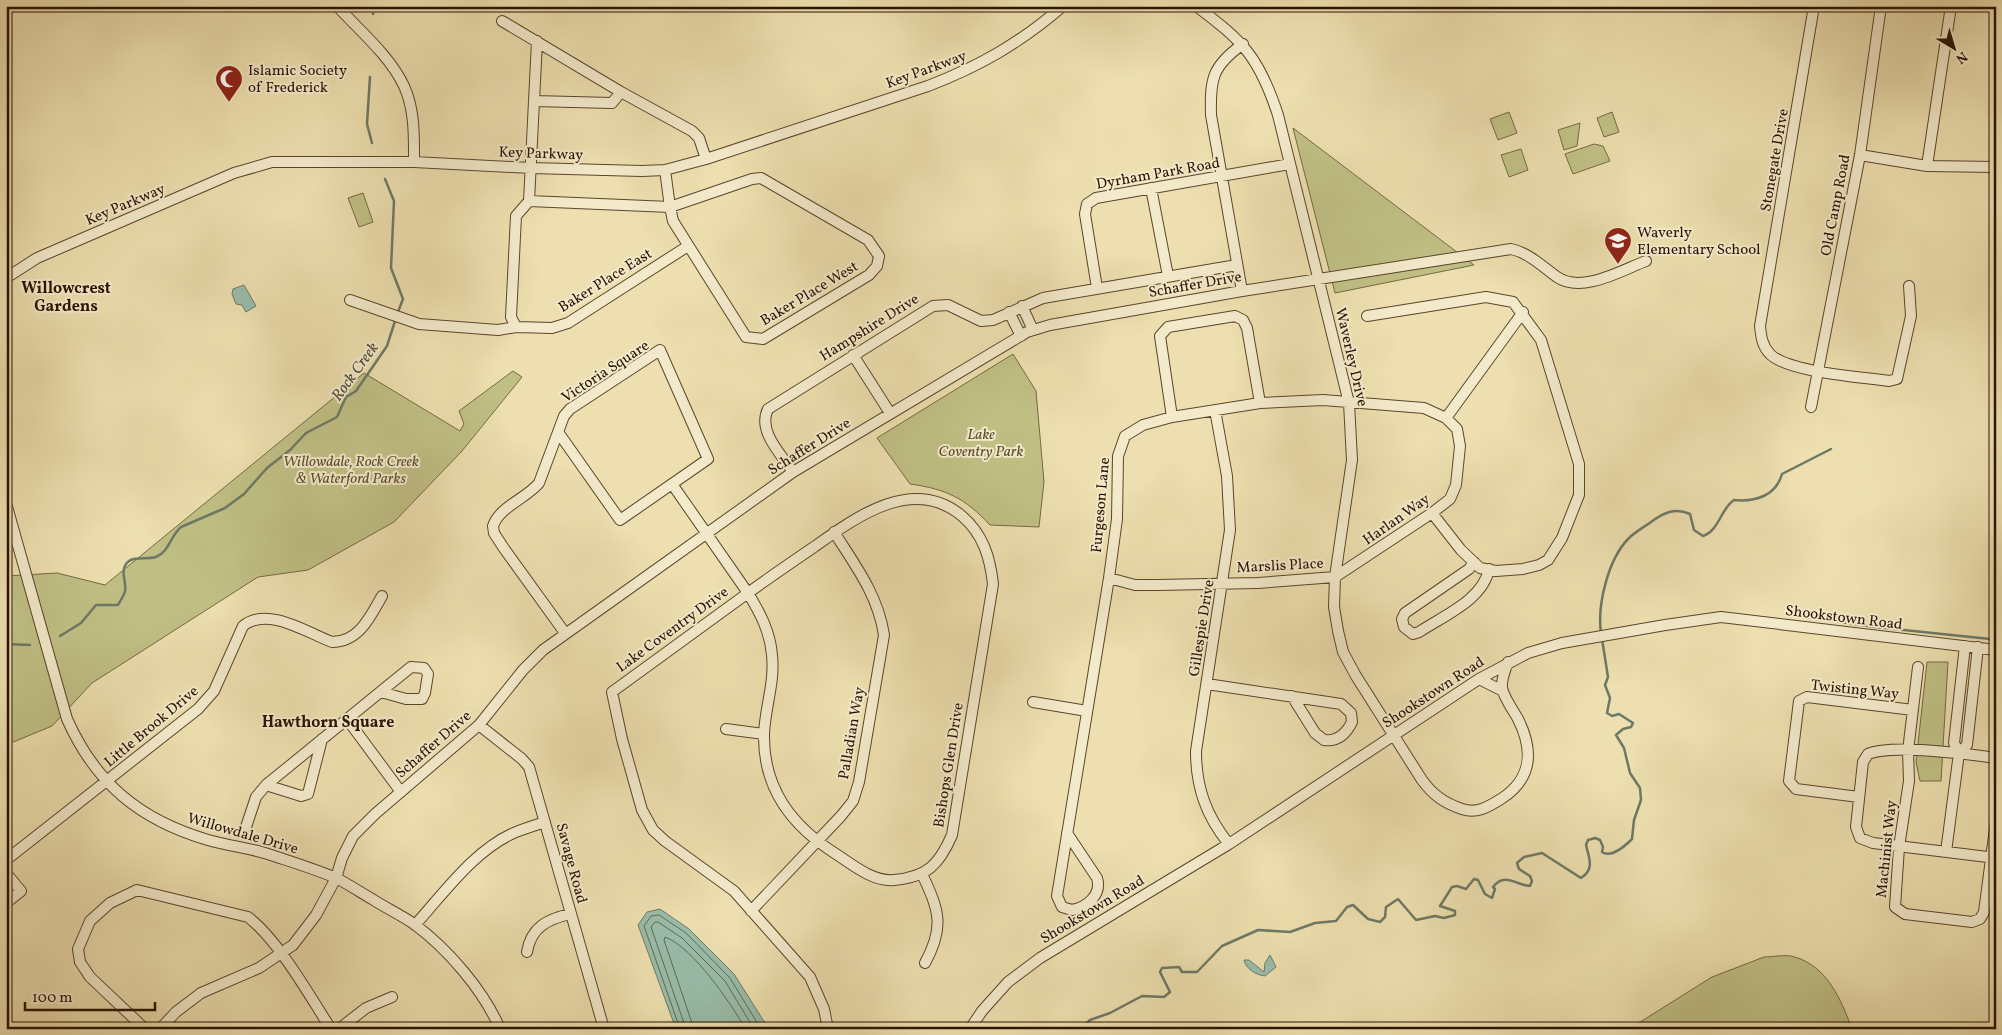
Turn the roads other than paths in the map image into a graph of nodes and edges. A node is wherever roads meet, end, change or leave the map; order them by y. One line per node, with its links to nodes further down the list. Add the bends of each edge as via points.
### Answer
1 (337, 6): 14 (street, via 394,69 404,87 414,128)
2 (1062, 6): 13 (street, Key Parkway, via 1019,41 966,71)
3 (1196, 6): 9 (street, Waverley Drive)
4 (1814, 6): 42 (street, Stonegate Drive, via 1760,326 1764,346 1770,354 1789,364)
5 (1881, 6): 12 (street, Old Camp Road)
6 (1951, 6): 16 (street)
7 (502, 21): 8 (street)
8 (537, 41): 10 (street); 11 (street)
9 (1243, 44): 15 (street, Waverley Drive, via 1266,80); 20 (street, via 1220,64 1210,86)
10 (620, 92): 11 (street, via 612,103); 13 (street, via 692,131 699,138)
11 (534, 101): 18 (street)
12 (1860, 155): 16 (street); 42 (street, Old Camp Road)
13 (706, 159): 19 (street, Key Parkway)
14 (414, 162): 18 (street, Key Parkway); 28 (street, Key Parkway, via 272,162 234,174 37,258)
15 (1290, 164): 20 (street, Dyrham Park Road); 29 (street, Waverley Drive)
16 (1928, 166): 17 (street)
17 (1996, 167)
18 (531, 168): 19 (street, Key Parkway); 22 (street)
19 (665, 170): 23 (street, Baker Place West)
20 (1221, 177): 21 (street, Dyrham Park Road); 26 (street)
21 (1151, 188): 27 (street); 31 (street, Dyrham Park Road, via 1096,198 1087,204 1085,214)
22 (529, 201): 23 (street); 38 (street, via 516,216 511,317)
23 (670, 207): 24 (street, Baker Place West, via 673,221); 24 (street, Baker Place West, via 761,178 868,240 879,256 877,266 869,275 763,339 746,337)
24 (688, 246): 38 (street, Baker Place East, via 568,323 552,328)
25 (1646, 261): 29 (street, Schaffer Drive, via 1576,283 1559,279 1528,256 1511,249)
26 (1237, 264): 27 (street, Hampshire Drive); 32 (street)
27 (1168, 276): 31 (street, Hampshire Drive)
28 (6, 278)
29 (1319, 280): 32 (street, Schaffer Drive); 43 (street, Waverley Drive)
30 (1909, 286): 42 (street, via 1911,316 1896,379 1889,381)
31 (1098, 288): 34 (street, Hampshire Drive, via 1044,298)
32 (1242, 291): 39 (street, Schaffer Drive)
33 (350, 300): 38 (street, Baker Place East, via 433,326 498,330)
34 (1022, 306): 35 (street, Hampshire Drive); 39 (street)
35 (1010, 312): 40 (street); 41 (street, Hampshire Drive, via 993,320 981,321 948,305 933,306)
36 (1523, 312): 37 (street, via 1513,302 1486,297); 49 (street); 58 (street, via 1541,340 1568,425 1579,464 1578,494 1562,538 1548,560 1523,569)
37 (1367, 316)
38 (516, 327)
39 (1033, 330): 40 (street, Schaffer Drive)
40 (1021, 336): 47 (street, Schaffer Drive)
41 (853, 355): 47 (street); 51 (street, Hampshire Drive, via 774,403 765,416 766,432)
42 (1819, 371): 45 (street, Old Camp Road)
43 (1349, 403): 44 (street, Furgeson Lane, via 1323,400); 49 (street, via 1424,408); 59 (street, Waverley Drive, via 1352,460)
44 (1260, 404): 46 (street, Furgeson Lane); 48 (street, via 1248,328 1235,316 1168,327 1160,336)
45 (1811, 407)
46 (1215, 410): 48 (street, Furgeson Lane); 61 (street, Gillespie Drive, via 1227,476 1230,530)
47 (890, 413): 51 (street, Schaffer Drive)
48 (1172, 416): 60 (street, Furgeson Lane, via 1143,425 1125,436 1118,456 1117,519)
49 (1446, 418): 54 (street, Harlan Way, via 1457,429 1460,446 1456,485 1450,499)
50 (558, 432): 52 (street, Victoria Square, via 620,520); 52 (street, Victoria Square, via 570,409 660,350 708,458); 64 (street, via 539,483 532,492 499,515 493,526 503,547)
51 (793, 472): 56 (street, Schaffer Drive)
52 (672, 484): 56 (street)
53 (6, 503): 87 (street, Willowdale Drive, via 67,719 82,750)
54 (1432, 513): 57 (street); 59 (street, Harlan Way)
55 (834, 532): 62 (street, Bishops Glen Drive); 95 (street, Palladian Way, via 874,595 884,634 859,782 852,801); 102 (street, Bishops Glen Drive, via 874,508 891,502 922,499 938,502 953,509 976,531 990,563 993,584 952,835 944,853)
56 (706, 534): 62 (street); 64 (street, Schaffer Drive)
57 (1474, 562): 58 (street, via 1480,568); 58 (street, via 1469,569 1405,613 1402,619 1404,627 1413,634 1418,632 1466,601 1482,588)
58 (1489, 569)
59 (1335, 577): 61 (street, Marslis Place); 82 (street, Waverley Drive, via 1334,607 1343,652)
60 (1108, 578): 61 (street, Marslis Place, via 1135,585); 77 (street, Furgeson Lane)
61 (1224, 583): 71 (street, Gillespie Drive)
62 (748, 593): 81 (street, via 763,618 772,656 773,676); 105 (street, Lake Coventry Drive, via 612,692 642,810 652,830 734,891)
63 (382, 596): 87 (street, Little Brook Drive, via 363,628 342,642 332,642 269,618 251,619 243,626 214,691 198,709)
64 (565, 633): 79 (street, Schaffer Drive, via 524,670)
65 (1965, 646): 66 (street, Shookstown Road); 68 (street, Shookstown Road, via 1721,618 1562,643 1528,652); 85 (street, via 1954,744)
66 (1978, 647): 67 (street, Shookstown Road); 85 (street, via 1967,745)
67 (1996, 650)
68 (1508, 662): 70 (street, Shookstown Road); 72 (street, via 1503,674)
69 (1918, 667): 76 (street, Machinist Way)
70 (1479, 679): 72 (street); 82 (street, Shookstown Road)
71 (1206, 684): 74 (street); 96 (street, Gillespie Drive, via 1196,768 1200,793 1214,826)
72 (1503, 691): 82 (street, via 1528,743 1526,770 1518,786 1481,810 1467,810 1437,797)
73 (381, 692): 73 (street, via 411,667 424,668 428,674 426,694 422,699 406,699); 78 (street)
74 (1292, 696): 74 (street, via 1315,733 1324,740 1340,737 1352,722 1351,713 1341,704)
75 (1033, 702): 77 (street)
76 (1913, 710): 84 (street, Machinist Way); 90 (street, Twisting Way, via 1807,697 1799,701 1789,781 1796,789)
77 (1087, 711): 94 (street, Furgeson Lane)
78 (348, 719): 83 (street); 89 (street)
79 (480, 725): 89 (street, Schaffer Drive); 92 (street, Savage Road, via 529,767)
80 (726, 729): 81 (street)
81 (764, 734): 95 (street, via 766,763 774,787 785,809)
82 (1393, 736): 96 (street, Shookstown Road)
83 (322, 739): 88 (street); 88 (street, via 308,794 301,796)
84 (1908, 751): 85 (street); 90 (street, via 1887,750 1868,754 1863,762); 97 (street, Machinist Way, via 1909,781)
85 (1959, 753): 86 (street); 98 (street)
86 (1996, 758)
87 (107, 782): 100 (street); 103 (street, Willowdale Drive, via 126,801 181,831 209,841 269,854)
88 (266, 785): 93 (street, via 256,797)
89 (401, 792): 103 (street, Schaffer Drive, via 353,836)
90 (1859, 797): 97 (street, via 1856,827 1860,838)
91 (1996, 821): 99 (street, Machinist Way)
92 (546, 822): 106 (street, Savage Road); 107 (street, via 515,832 493,846 472,863)
93 (246, 827)
94 (1067, 833): 94 (street, Furgeson Lane, via 1099,886 1093,899 1072,910 1062,906 1057,896)
95 (817, 842): 102 (street, via 864,873 887,881); 105 (street, Palladian Way)
96 (1229, 844): 119 (street, Shookstown Road, via 1040,958 1008,982)
97 (1899, 847): 98 (street); 99 (street, Machinist Way, via 1895,907 1905,914 1972,922 1980,920 1984,912)
98 (1946, 852): 99 (street)
99 (1994, 858)
100 (6, 860)
101 (6, 873): 104 (street, via 21,892)
102 (922, 874): 110 (street, via 935,903 939,927)
103 (336, 878): 107 (street, Willowdale Drive); 109 (street, Schaffer Drive, via 316,915 293,946)
104 (6, 903)
105 (751, 911): 118 (street, Lake Coventry Drive, via 810,977 824,1009)
106 (570, 914): 108 (street, via 543,923 534,932); 117 (street, Savage Road)
107 (415, 925): 116 (street, Willowdale Drive, via 473,982)
108 (527, 952)
109 (281, 954): 112 (street, via 260,927 242,914 137,890 123,895 90,921 78,949 80,962 90,977); 113 (street, Schaffer Drive, via 259,968 201,994 176,1012); 114 (street)
110 (925, 963)
111 (392, 996): 115 (street, via 366,1008)
112 (145, 1029)
113 (160, 1029)
114 (331, 1029)
115 (339, 1029)
116 (500, 1029)
117 (604, 1029)
118 (828, 1029)
119 (970, 1029)

